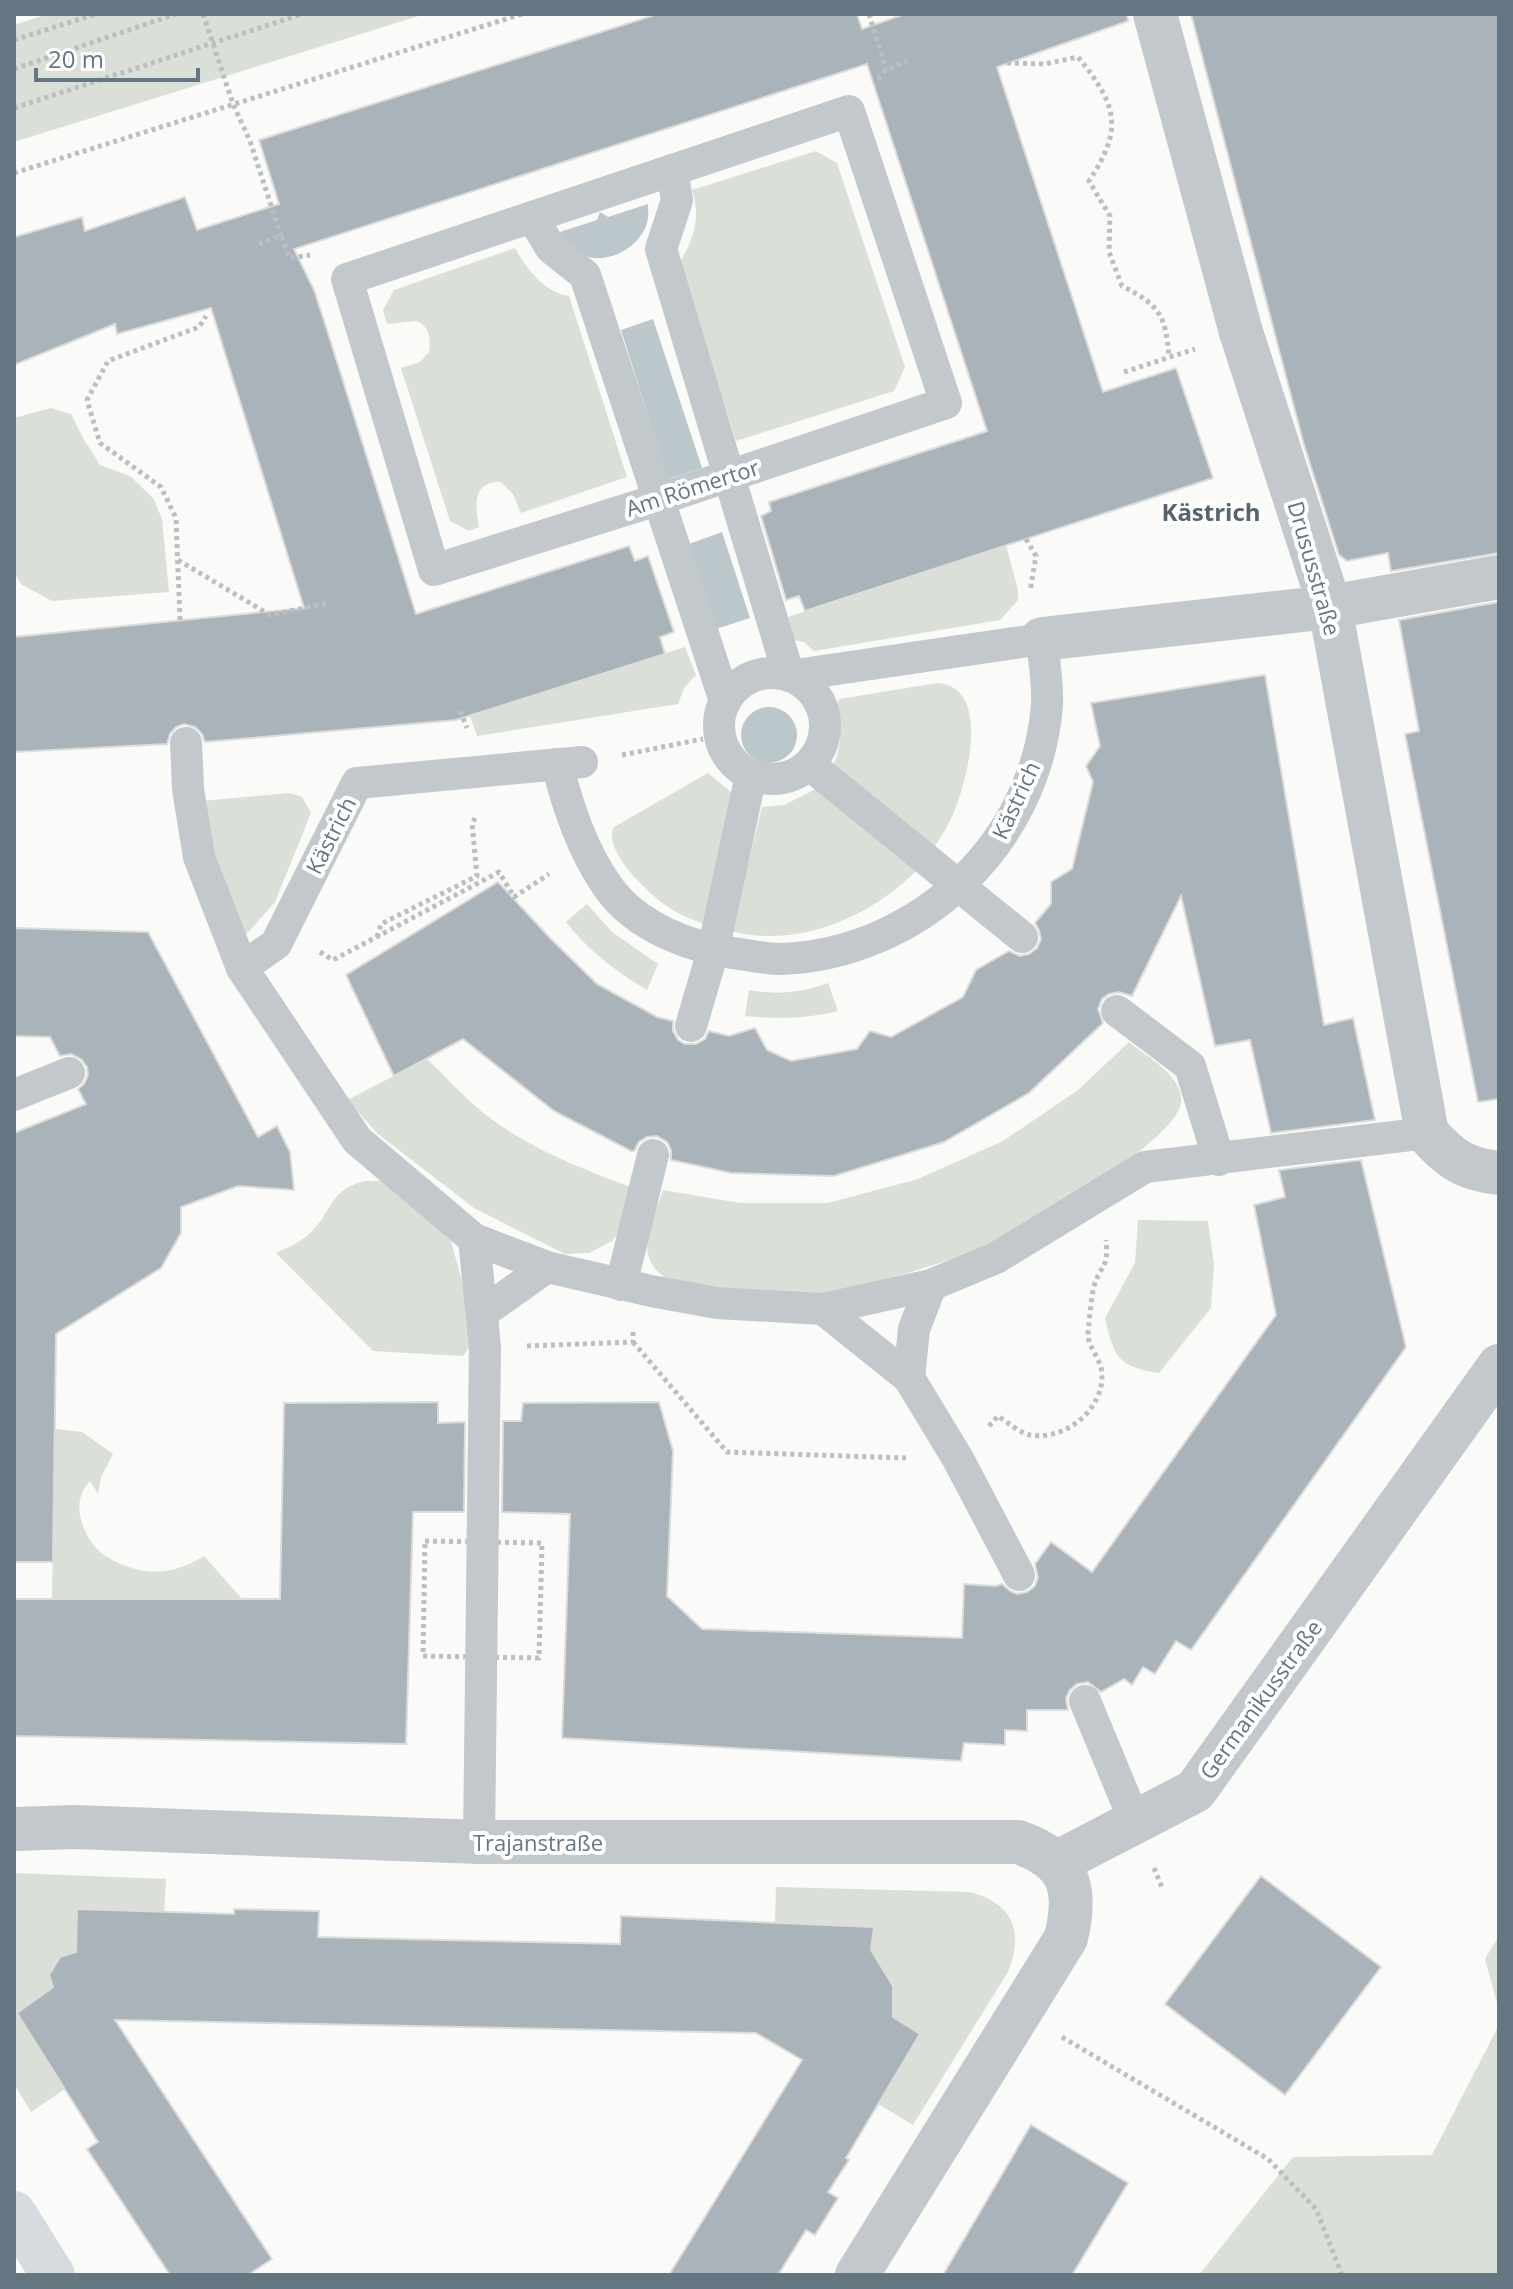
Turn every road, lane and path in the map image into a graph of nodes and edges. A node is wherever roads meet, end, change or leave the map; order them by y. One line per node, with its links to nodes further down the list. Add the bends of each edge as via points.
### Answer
1 (96, 14): 8 (path)
2 (176, 14): 12 (path)
3 (203, 14): 9 (path)
4 (302, 14): 9 (path)
5 (522, 14): 13 (path)
6 (869, 14): 10 (path, via 886,70)
7 (1155, 14): 28 (street, Drususstraße, via 1241,332)
8 (14, 40)
9 (212, 43): 13 (path); 14 (path)
10 (907, 61)
11 (1007, 63): 22 (path, via 1045,64 1078,57 1112,113 1112,137 1089,181 1110,216 1109,252 1122,286 1160,311 1169,358)
12 (14, 69)
13 (233, 104): 16 (path); 18 (path)
14 (14, 108)
15 (672, 170): 17 (lane); 23 (lane, via 677,200 661,249); 23 (lane, Am Römertor, via 849,111 946,403)
16 (14, 173)
17 (532, 217): 20 (lane); 24 (lane, via 551,248 585,275)
18 (281, 236): 19 (path); 20 (path, via 290,258 330,252)
19 (259, 244)
20 (347, 279): 24 (lane, Am Römertor, via 434,570)
21 (206, 316): 25 (path, via 199,327 108,361 87,400 100,443 161,487 176,518)
22 (1124, 372)
23 (728, 476): 24 (lane, Am Römertor); 31 (lane)
24 (660, 499): 32 (lane)
25 (178, 559): 27 (path, via 270,615); 29 (path)
26 (1499, 577): 28 (street)
27 (328, 603)
28 (1330, 607): 30 (street); 50 (street, Drususstraße)
29 (180, 620)
30 (1042, 639): 31 (lane); 40 (lane, Kästrich, via 1047,705 1034,770 1004,834)
31 (789, 676): 32 (lane, via 752,677); 36 (lane, via 815,695 822,710 822,742)
32 (725, 701): 33 (lane)
33 (720, 736): 35 (path); 37 (lane, via 737,766)
34 (186, 743): 45 (lane, via 199,857)
35 (617, 756)
36 (810, 765): 37 (lane, via 786,778); 40 (lane)
37 (751, 775): 44 (lane)
38 (472, 823): 42 (path, via 477,876 381,924)
39 (587, 850): 41 (lane, Kästrich, via 569,810 570,763 357,783); 42 (path, via 514,897 499,872); 44 (lane, Kästrich, via 609,889 644,921)
40 (959, 887): 43 (lane); 44 (lane, Kästrich, via 903,927 847,950 781,959)
41 (283, 928): 42 (path, via 333,960); 45 (lane, Kästrich, via 276,944)
42 (377, 937)
43 (1022, 937)
44 (713, 951): 47 (lane)
45 (242, 968): 55 (lane, via 357,1140)
46 (1117, 1011): 52 (lane, via 1190,1066)
47 (691, 1026)
48 (69, 1073): 49 (lane)
49 (14, 1095)
50 (1427, 1133): 52 (lane); 53 (street, via 1446,1154 1474,1170)
51 (653, 1155): 57 (lane)
52 (1219, 1160): 54 (lane, via 1145,1167)
53 (1499, 1173)
54 (1102, 1195): 58 (lane, via 996,1258); 65 (path, via 1108,1259 1094,1287 1088,1336 1102,1367 1098,1397 1071,1428 1052,1433 1030,1435 998,1416)
55 (474, 1239): 56 (lane); 60 (lane)
56 (547, 1267): 57 (lane); 60 (lane)
57 (621, 1285): 59 (lane, via 717,1303); 61 (path, via 634,1307)
58 (931, 1285): 59 (lane); 64 (lane, via 914,1329)
59 (823, 1309): 64 (lane)
60 (482, 1313): 62 (lane)
61 (633, 1342): 62 (path); 65 (path, via 727,1452)
62 (485, 1347): 70 (lane)
63 (1499, 1366): 68 (street, Germanikusstraße, via 1195,1791)
64 (909, 1378): 65 (lane)
65 (958, 1459): 66 (lane)
66 (1019, 1575)
67 (1085, 1701): 68 (lane)
68 (1135, 1822): 71 (street, Germanikusstraße)
69 (14, 1829): 70 (street, Trajanstraße)
70 (479, 1842): 71 (street, Trajanstraße, via 1018,1842 1040,1849)
71 (1056, 1863): 72 (street, via 1072,1888 1072,1913 1066,1938)
72 (1021, 2010): 75 (street); 76 (path, via 1268,2159 1316,2209)
73 (14, 2213): 74 (main road)
74 (53, 2275)
75 (857, 2275)
76 (1342, 2275)

